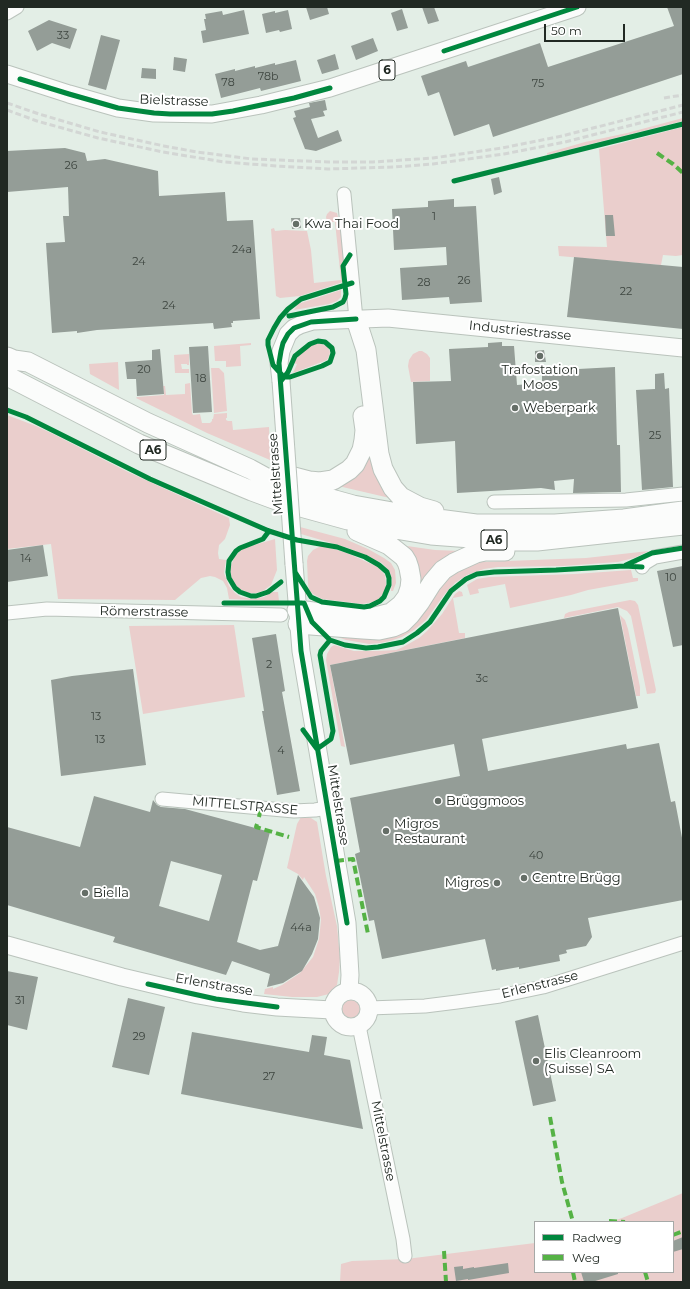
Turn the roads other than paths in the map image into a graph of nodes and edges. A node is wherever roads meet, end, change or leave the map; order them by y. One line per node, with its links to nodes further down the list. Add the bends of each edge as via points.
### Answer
1 (17, 7): 3 (street)
2 (577, 7): 4 (main road, Bielstrasse / 6, via 330,88 212,114 154,113 118,108)
3 (7, 13)
4 (7, 74)
5 (344, 194): 6 (street)
6 (356, 319): 8 (main road, Industriestrasse, via 401,319); 12 (main road, Industriestrasse, via 311,322 294,328 288,334 280,351); 13 (highway, via 357,364 365,430 362,450 355,464 333,480 320,482); 18 (highway, via 366,350 379,454 387,479 401,497 409,502)
7 (7, 346): 10 (highway)
8 (683, 348)
9 (7, 357): 10 (highway, A6)
10 (28, 362): 13 (highway, A6, via 148,423)
11 (7, 376): 16 (highway, A6, via 139,444 252,491)
12 (281, 381): 24 (main road, Mittelstrasse, bridge)
13 (250, 469): 18 (highway, A6, via 272,481 353,505)
14 (683, 494): 15 (street, via 626,500)
15 (494, 502)
16 (306, 509): 19 (highway, A6, via 409,532 510,541 537,541); 25 (highway, via 380,540 396,550 407,562 411,579 410,588 401,605 391,613)
17 (683, 511): 18 (highway, A6, via 555,524)
18 (476, 524)
19 (683, 525)
20 (683, 535): 25 (highway, via 606,546 476,553 443,570 402,623 379,630)
21 (683, 552): 22 (street, via 655,557)
22 (642, 567)
23 (7, 613): 24 (street, Römerstrasse, via 47,609)
24 (292, 616): 25 (highway); 27 (main road, Mittelstrasse, via 301,651)
25 (351, 622)
26 (162, 799): 27 (street, MITTELSTRASSE, via 294,811)
27 (327, 808): 30 (main road, Mittelstrasse, via 347,923)
28 (683, 943): 31 (street, Erlenstrasse, via 526,990 457,1002)
29 (7, 945): 32 (main road, Erlenstrasse, via 122,978 198,995 250,1004)
30 (350, 991): 31 (main road, via 363,996); 32 (main road, via 337,997)
31 (369, 1008): 33 (main road, via 366,1020)
32 (332, 1010): 33 (main road, via 341,1025 353,1028)
33 (359, 1026): 34 (street, Mittelstrasse)
34 (405, 1256)

